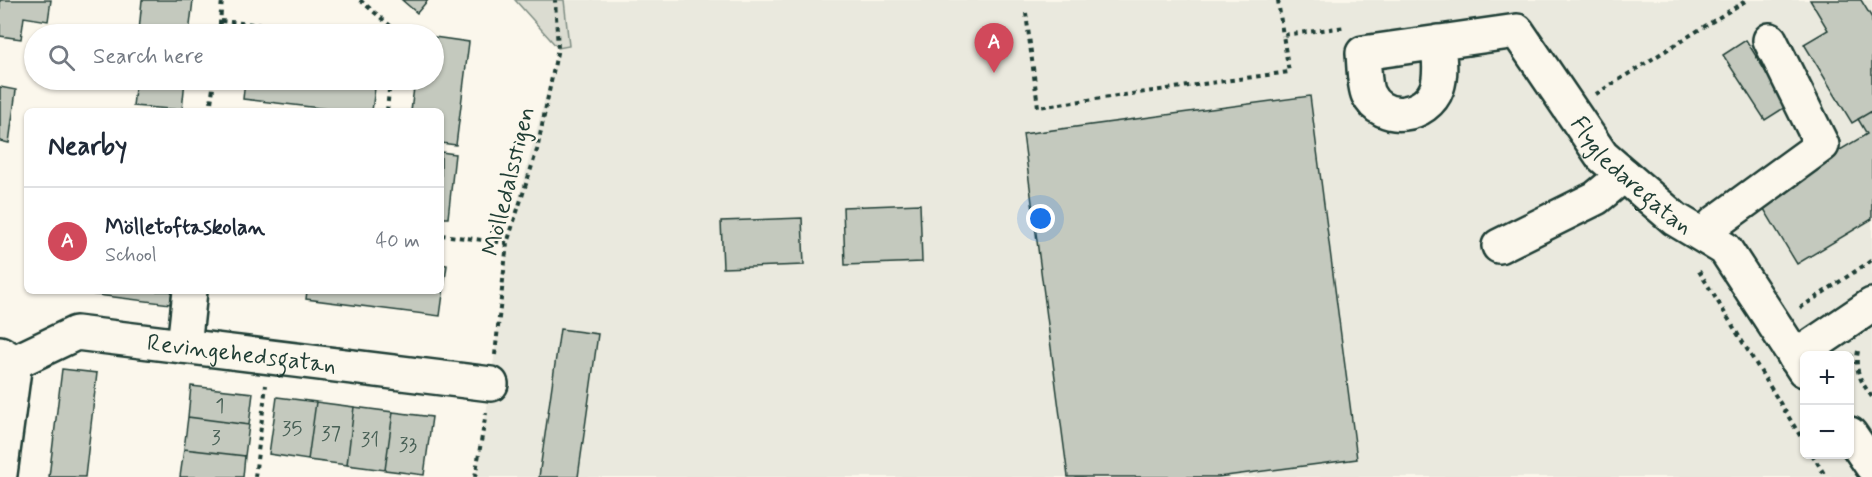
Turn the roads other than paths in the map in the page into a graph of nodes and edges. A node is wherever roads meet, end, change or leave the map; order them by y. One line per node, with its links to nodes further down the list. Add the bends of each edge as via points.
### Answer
1 (1770, 40): 5 (street, via 1822,146 1715,223)
2 (1438, 42): 3 (street, Flygledaregatan, via 1517,30 1602,156)
3 (1624, 175): 4 (street, via 1596,198); 5 (street, Flygledaregatan, via 1675,219)
4 (1499, 246)
5 (1699, 251): 11 (street, Flygledaregatan, via 1725,249)
6 (190, 294): 8 (street)
7 (1872, 305): 9 (street)
8 (184, 346): 10 (street, Revingehedsgatan, via 76,333); 12 (street, Revingehedsgatan)
9 (1816, 351)
10 (7, 358): 15 (street)
11 (1800, 364)
12 (491, 384)
13 (1854, 440): 14 (street)
14 (1872, 466)
15 (0, 474)

